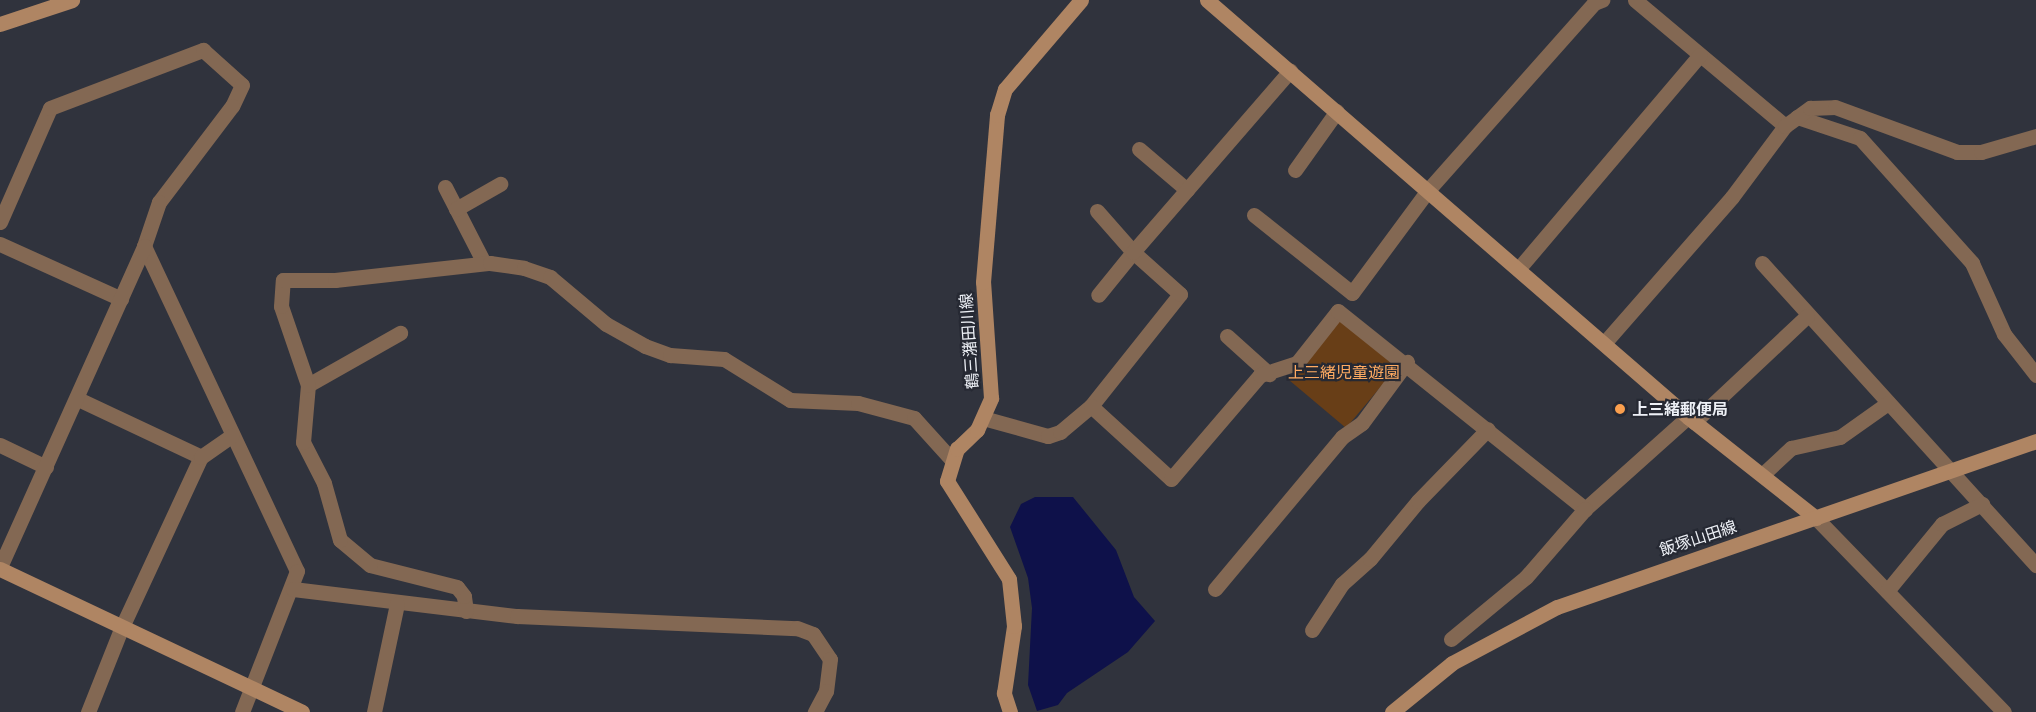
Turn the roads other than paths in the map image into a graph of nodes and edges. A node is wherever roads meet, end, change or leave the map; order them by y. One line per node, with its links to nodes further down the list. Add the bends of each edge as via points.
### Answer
1 (72, 0): 6 (main road)
2 (1081, 0): 41 (main road, 鶴三潴田川線, via 1005,89 997,115 983,282 991,398)
3 (1207, 0): 8 (main road)
4 (1602, 0): 16 (street, via 1594,3)
5 (1635, 0): 7 (street)
6 (0, 24)
7 (1700, 55): 10 (street); 27 (street)
8 (1290, 70): 9 (main road); 17 (street)
9 (1337, 111): 13 (street); 16 (main road)
10 (1791, 122): 11 (street, via 1810,108 1835,107 1957,152 1981,152); 33 (street); 36 (street, via 1860,138 1972,263 2004,334)
11 (2036, 135)
12 (1139, 149): 17 (street)
13 (1295, 170)
14 (500, 184): 18 (street)
15 (445, 187): 18 (street)
16 (1429, 189): 20 (street, via 1352,292); 27 (main road)
17 (1186, 190): 24 (street)
18 (456, 209): 25 (street)
19 (1096, 211): 24 (street)
20 (1254, 215)
21 (0, 222): 23 (street, via 50,108 102,84 203,50 237,78 241,93 159,202)
22 (0, 244): 29 (street)
23 (144, 246): 29 (street); 44 (street)
24 (1133, 252): 28 (street); 40 (street, via 1180,294)
25 (484, 263): 37 (street, via 336,280 283,280 281,306); 48 (street, via 524,268 550,277 606,324 645,346 670,354 724,359 789,400 858,403 914,417)
26 (1762, 263): 30 (street)
27 (1520, 267): 33 (main road)
28 (1098, 295)
29 (121, 299): 38 (street)
30 (1807, 316): 39 (street); 42 (street)
31 (400, 333): 37 (street)
32 (1227, 336): 35 (street)
33 (1606, 341): 42 (main road)
34 (1407, 362): 35 (street, via 1338,311 1297,363); 43 (street); 58 (street, via 1362,423 1342,437)
35 (1269, 374): 40 (street, via 1260,375 1171,479)
36 (2036, 375)
37 (308, 385): 61 (street, via 303,442 324,483 340,540 370,565 457,587 464,596)
38 (78, 399): 47 (street); 49 (street)
39 (1888, 403): 50 (street); 51 (street, via 1840,437 1791,448)
40 (1091, 406): 41 (street, via 1060,432 1048,436)
41 (983, 418): 48 (main road, 鶴三潴田川線)
42 (1691, 419): 51 (main road); 53 (street)
43 (1488, 429): 53 (street); 63 (street, via 1418,501 1370,559 1342,584)
44 (231, 436): 47 (street); 57 (street, via 294,561)
45 (2036, 441): 50 (main road, 飯塚山田線)
46 (0, 445): 49 (street)
47 (201, 457): 62 (street)
48 (952, 460): 66 (main road, via 947,481 1009,579 1014,626 1004,693)
49 (46, 467): 56 (street)
50 (1952, 470): 52 (street); 54 (main road, 飯塚山田線)
51 (1762, 475): 54 (main road)
52 (1982, 504): 55 (street); 59 (street, via 1942,524)
53 (1585, 509): 64 (street, via 1526,577)
54 (1816, 518): 59 (street); 72 (main road, 飯塚山田線, via 1557,607 1452,663)
55 (2036, 564)
56 (0, 568): 62 (main road)
57 (293, 589): 60 (street); 65 (street)
58 (1215, 589)
59 (1887, 591): 73 (street)
60 (397, 604): 61 (street); 70 (street)
61 (466, 610): 71 (street, via 797,628 813,634 830,659 826,691)
62 (121, 629): 65 (main road); 67 (street)
63 (1312, 630)
64 (1450, 639)
65 (251, 686): 68 (street); 69 (main road)
66 (1008, 711)
67 (88, 712)
68 (242, 712)
69 (302, 712)
70 (374, 712)
71 (815, 712)
72 (1392, 712)
73 (2004, 712)

